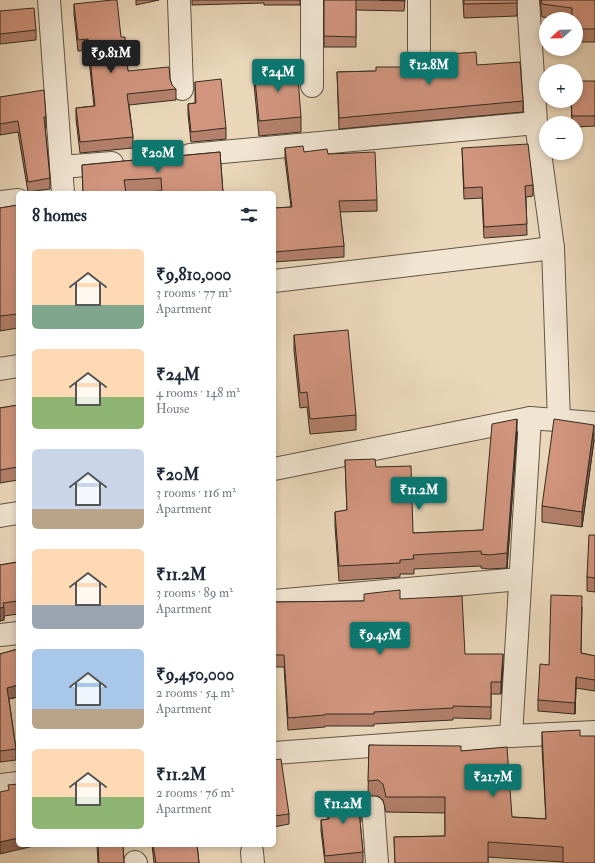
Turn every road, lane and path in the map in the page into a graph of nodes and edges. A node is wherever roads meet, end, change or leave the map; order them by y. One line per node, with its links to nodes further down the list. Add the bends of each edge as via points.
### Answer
1 (49, 0): 12 (street)
2 (180, 0): 8 (street)
3 (312, 0): 7 (street)
4 (419, 0): 6 (street)
5 (528, 0): 9 (street)
6 (419, 49)
7 (312, 86)
8 (182, 88)
9 (536, 123): 10 (street); 16 (street)
10 (172, 157)
11 (132, 161): 12 (street)
12 (61, 167): 13 (street)
13 (63, 191)
14 (16, 200): 15 (street)
15 (0, 202)
16 (553, 248): 17 (street); 21 (street)
17 (276, 281)
18 (16, 366): 19 (street)
19 (0, 370)
20 (530, 418): 21 (street); 23 (street); 26 (street)
21 (559, 421): 22 (street)
22 (595, 423)
23 (276, 469)
24 (16, 513): 25 (street)
25 (0, 516)
26 (520, 579): 27 (street); 31 (street)
27 (276, 601)
28 (16, 633): 29 (street)
29 (0, 635)
30 (595, 732): 31 (street)
31 (511, 736): 32 (street)
32 (276, 753)
33 (16, 782): 34 (street)
34 (0, 785)
35 (373, 807): 36 (street)
36 (377, 863)

